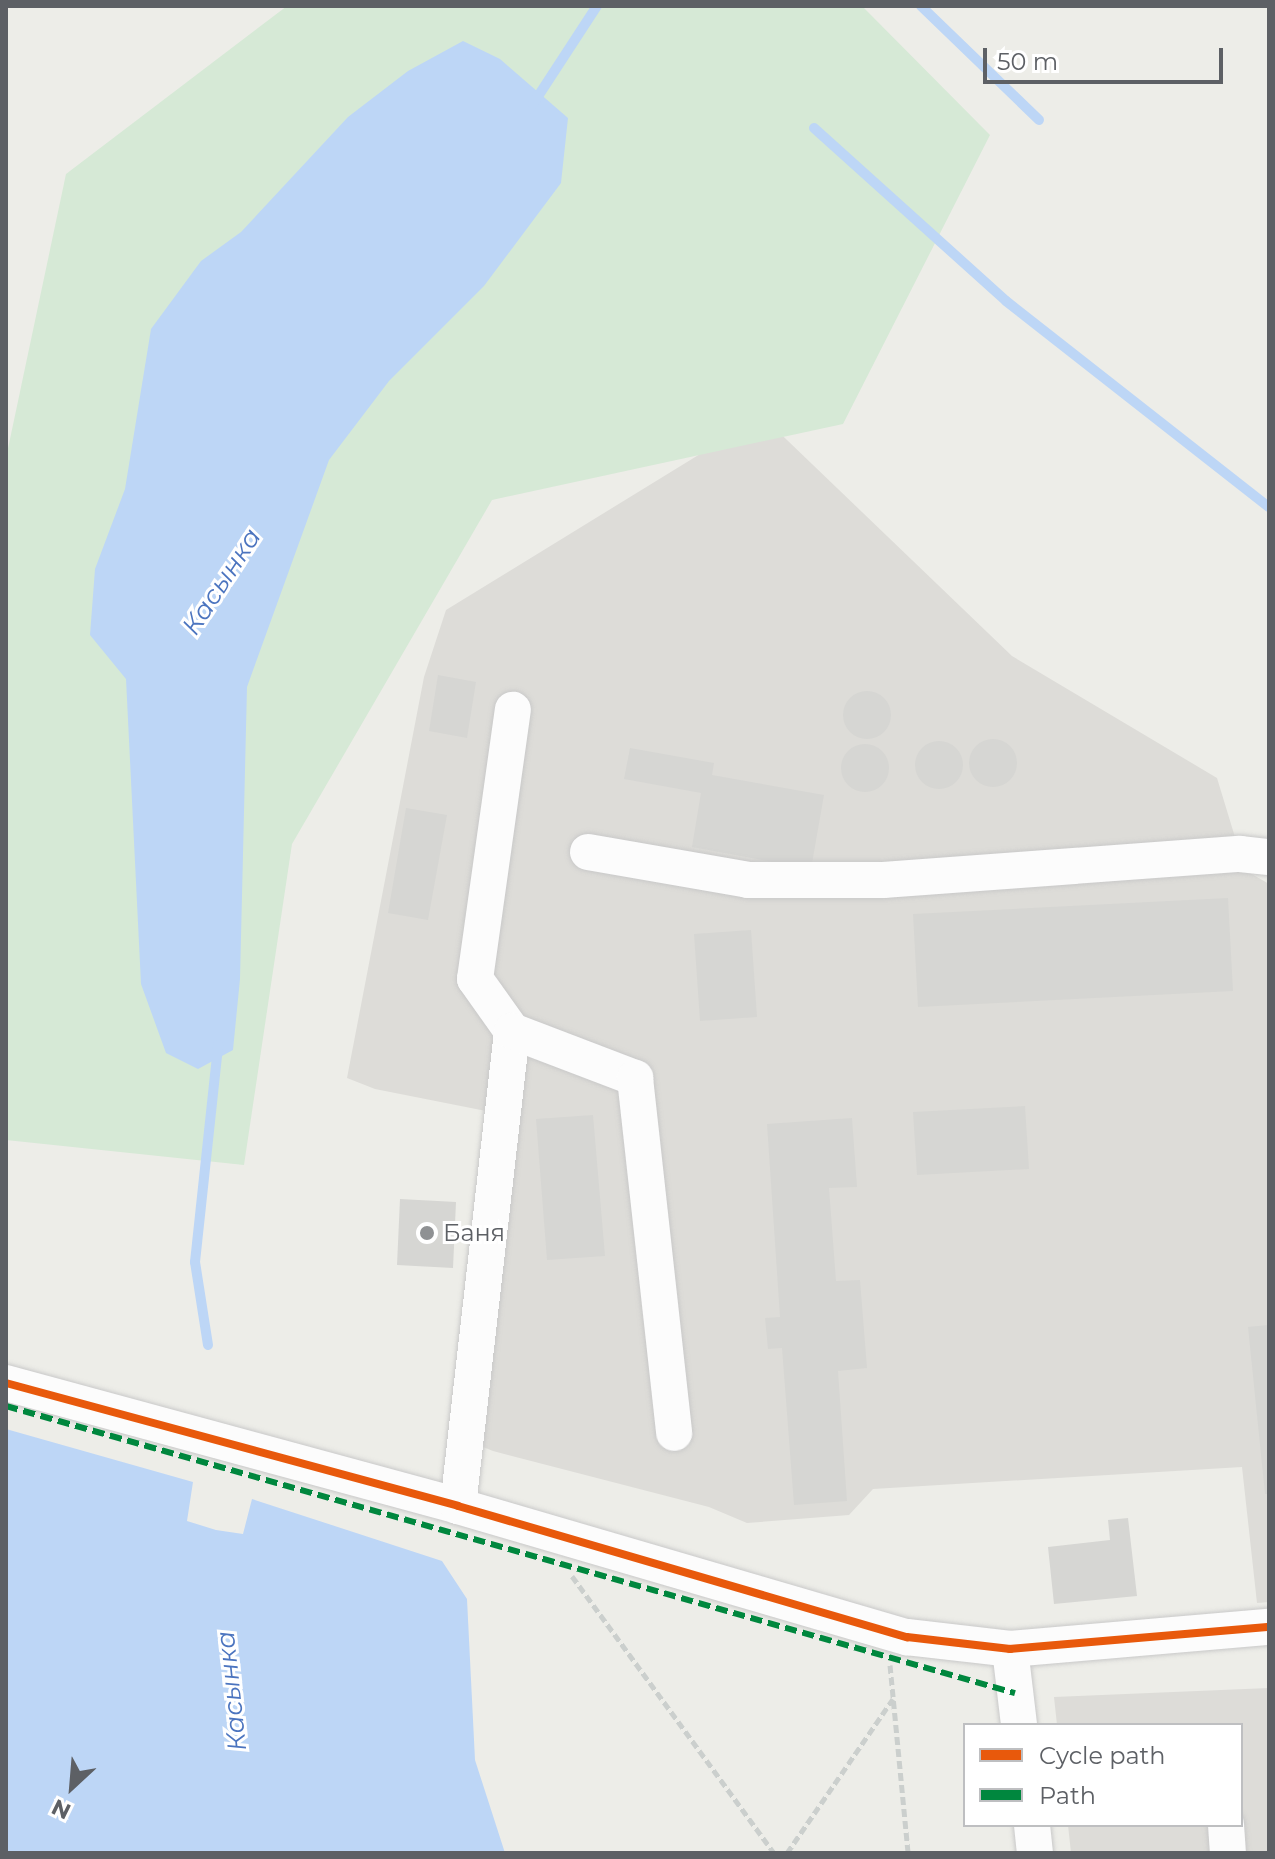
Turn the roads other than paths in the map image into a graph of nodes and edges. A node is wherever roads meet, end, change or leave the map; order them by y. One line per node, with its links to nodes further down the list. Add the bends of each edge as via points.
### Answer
1 (513, 710): 4 (street, via 475,979)
2 (588, 852): 3 (street, via 748,880 883,880 1240,854)
3 (1269, 857)
4 (512, 1031): 6 (street, via 635,1078); 7 (street)
5 (6, 1383): 7 (street)
6 (674, 1433)
7 (458, 1506): 9 (street, via 907,1637)
8 (1269, 1627): 9 (street)
9 (1010, 1649): 10 (street)
10 (1019, 1723)
11 (1032, 1827): 13 (street)
12 (1226, 1827): 14 (street)
13 (1035, 1853)
14 (1228, 1853)

